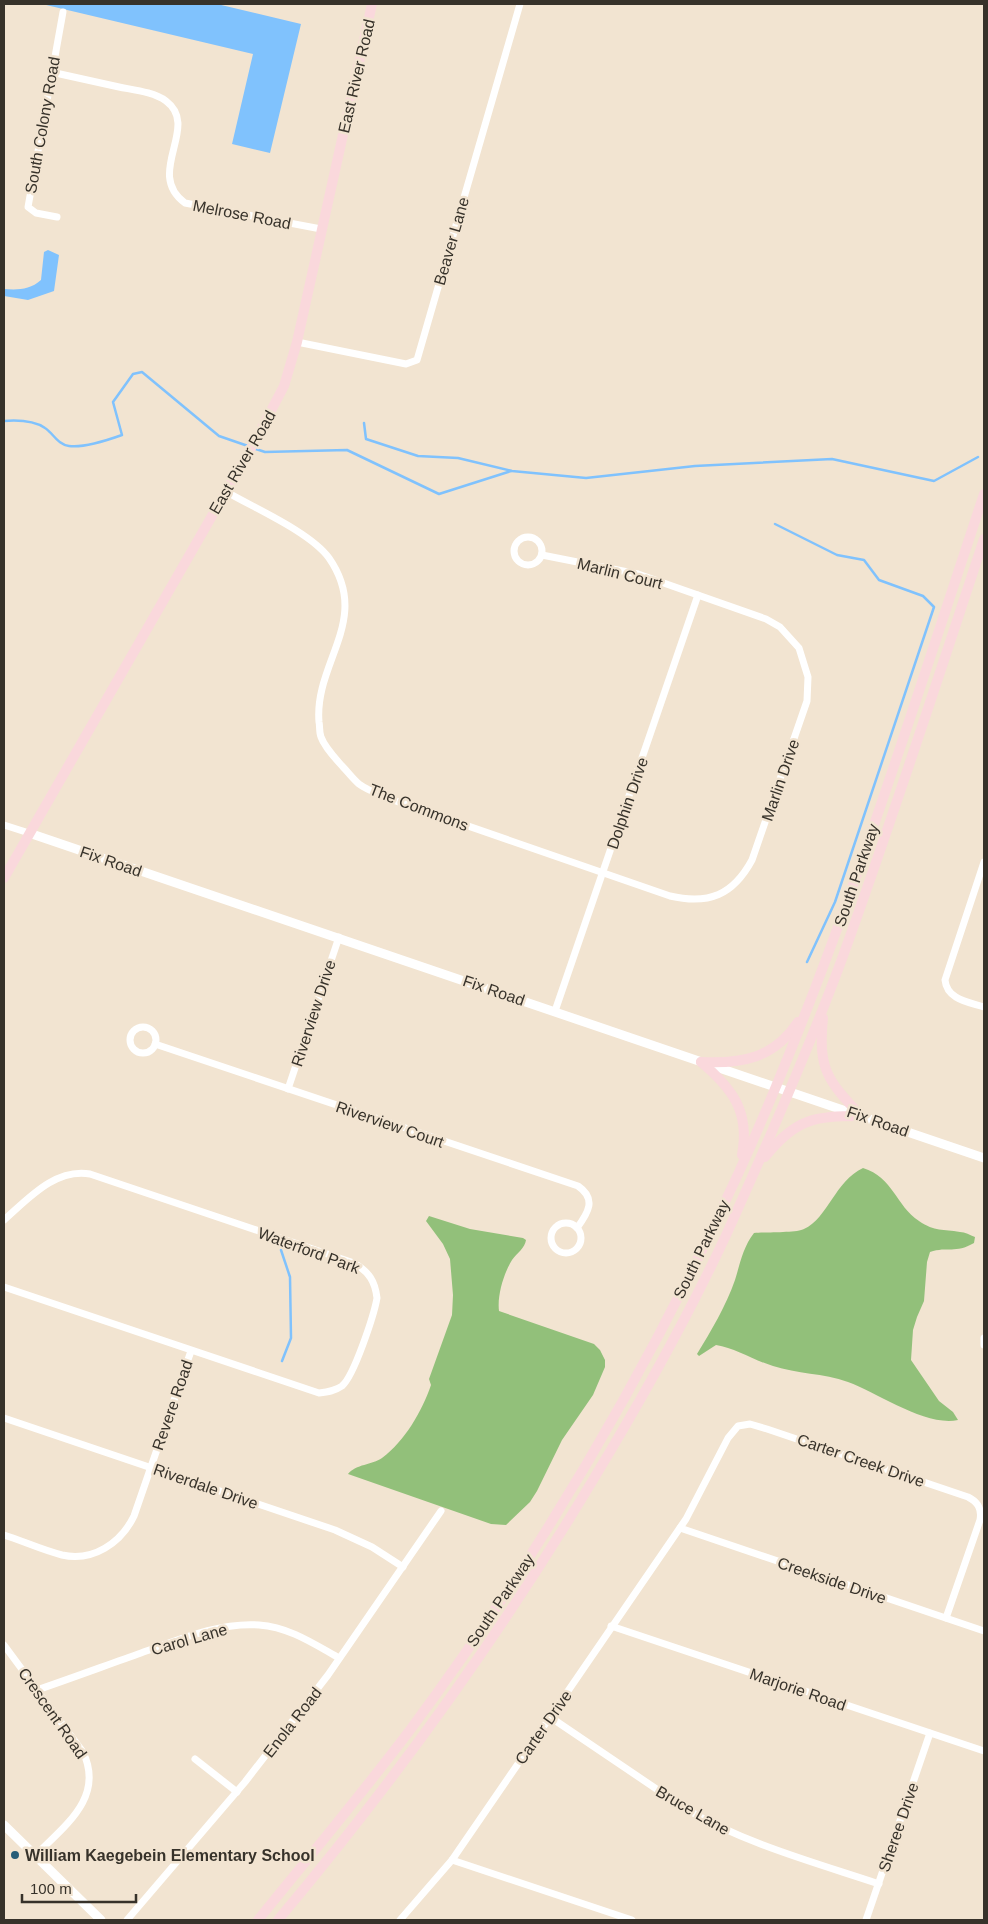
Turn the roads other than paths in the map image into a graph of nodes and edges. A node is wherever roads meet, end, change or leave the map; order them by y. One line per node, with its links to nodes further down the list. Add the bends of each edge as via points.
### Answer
1 (372, 4): 6 (main road, East River Road)
2 (520, 4): 7 (street, Beaver Lane, via 417,360 406,364)
3 (63, 12): 4 (street, South Colony Road)
4 (51, 72): 5 (street, South Colony Road, via 28,207 36,213); 6 (street, Melrose Road, via 149,94 167,102 176,113 178,127 169,178 174,192 185,202)
5 (57, 217)
6 (321, 229): 7 (main road, East River Road)
7 (297, 342): 8 (main road, East River Road, via 284,386)
8 (224, 491): 14 (main road, East River Road); 16 (street, The Commons, via 307,538 328,557 339,578 344,593 345,617 320,700 320,736 334,758 358,784 393,800)
9 (984, 494): 19 (main road, South Parkway)
10 (984, 539): 20 (main road, South Parkway)
11 (542, 555): 11 (street, via 541,545 535,538 524,537 515,545 516,559 525,565 536,563); 12 (street, Marlin Court, via 638,574)
12 (698, 595): 16 (street, Dolphin Drive); 16 (street, Marlin Drive, via 766,619 800,648 808,689 794,738 752,860 732,887 711,898 685,900)
13 (4, 824): 14 (street, Fix Road)
14 (29, 833): 17 (main road, East River Road); 18 (street, Fix Road)
15 (984, 862): 21 (street, via 945,980 952,995)
16 (603, 874): 22 (street, Dolphin Drive)
17 (4, 878)
18 (339, 937): 22 (street, Fix Road); 26 (street, Riverview Drive)
19 (813, 996): 24 (main road, via 792,1031 774,1048 745,1060); 25 (main road, South Parkway)
20 (825, 1004): 27 (main road, South Parkway); 28 (main road, via 821,1052 824,1066 833,1085)
21 (984, 1007)
22 (555, 1011): 24 (street, Fix Road)
23 (155, 1044): 26 (street, Riverview Court)
24 (701, 1062): 25 (street, Fix Road); 31 (main road, via 728,1087 740,1110 744,1140)
25 (776, 1087): 27 (street, Fix Road); 31 (main road, South Parkway)
26 (288, 1089): 33 (street, Riverview Court, via 578,1186 586,1193 589,1207)
27 (789, 1091): 28 (street, Fix Road); 30 (main road, South Parkway)
28 (861, 1116): 29 (street, Fix Road); 30 (main road, via 832,1116 803,1122 783,1136)
29 (984, 1158)
30 (756, 1167): 62 (main road, South Parkway, via 668,1349 562,1531 419,1742)
31 (738, 1173): 61 (main road, South Parkway, via 639,1371 530,1555 410,1729 333,1830)
32 (4, 1220): 37 (street, Waterford Park, via 52,1181 82,1173 354,1263 364,1269 376,1289 376,1305 352,1372 347,1381 335,1390 313,1392)
33 (577, 1228): 33 (street, Riverview Court, via 566,1223 556,1226 551,1237 556,1249 568,1253 577,1248 581,1239)
34 (4, 1287): 37 (street, Waterford Park)
35 (984, 1338): 36 (street)
36 (984, 1345)
37 (191, 1351): 39 (street, Revere Road)
38 (4, 1418): 39 (street, Riverdale Drive)
39 (151, 1468): 42 (street, Revere Road, via 130,1526 120,1538 101,1551 89,1555 62,1555); 43 (street, Riverdale Drive, via 335,1530)
40 (441, 1511): 43 (street, Enola Road)
41 (680, 1528): 44 (street, Creekside Drive); 44 (street, Carter Creek Drive, via 738,1426 747,1424 776,1432 978,1503 981,1517); 45 (street, Carter Drive)
42 (4, 1535)
43 (403, 1567): 48 (street, Enola Road)
44 (946, 1618): 46 (street, Creekside Drive)
45 (612, 1626): 50 (street, Carter Drive); 51 (street, Marjorie Road)
46 (984, 1631)
47 (4, 1645): 49 (street, Crescent Road)
48 (340, 1658): 49 (street, Carol Lane, via 284,1630 242,1625 174,1641); 54 (street, Enola Road)
49 (37, 1690): 56 (street, Crescent Road, via 83,1752 90,1774 85,1801)
50 (550, 1717): 57 (street, Carter Drive); 58 (street, Bruce Lane, via 707,1822 742,1838)
51 (930, 1733): 52 (street, Marjorie Road); 58 (street, Sheree Drive)
52 (984, 1751)
53 (195, 1759): 54 (street)
54 (237, 1792): 60 (street, Enola Road)
55 (4, 1825): 56 (street)
56 (35, 1856): 59 (street)
57 (452, 1860): 63 (street, Carter Drive); 64 (street)
58 (878, 1884): 65 (street, Sheree Drive)
59 (101, 1920)
60 (127, 1920)
61 (258, 1920)
62 (278, 1920)
63 (400, 1920)
64 (632, 1920)
65 (866, 1920)

